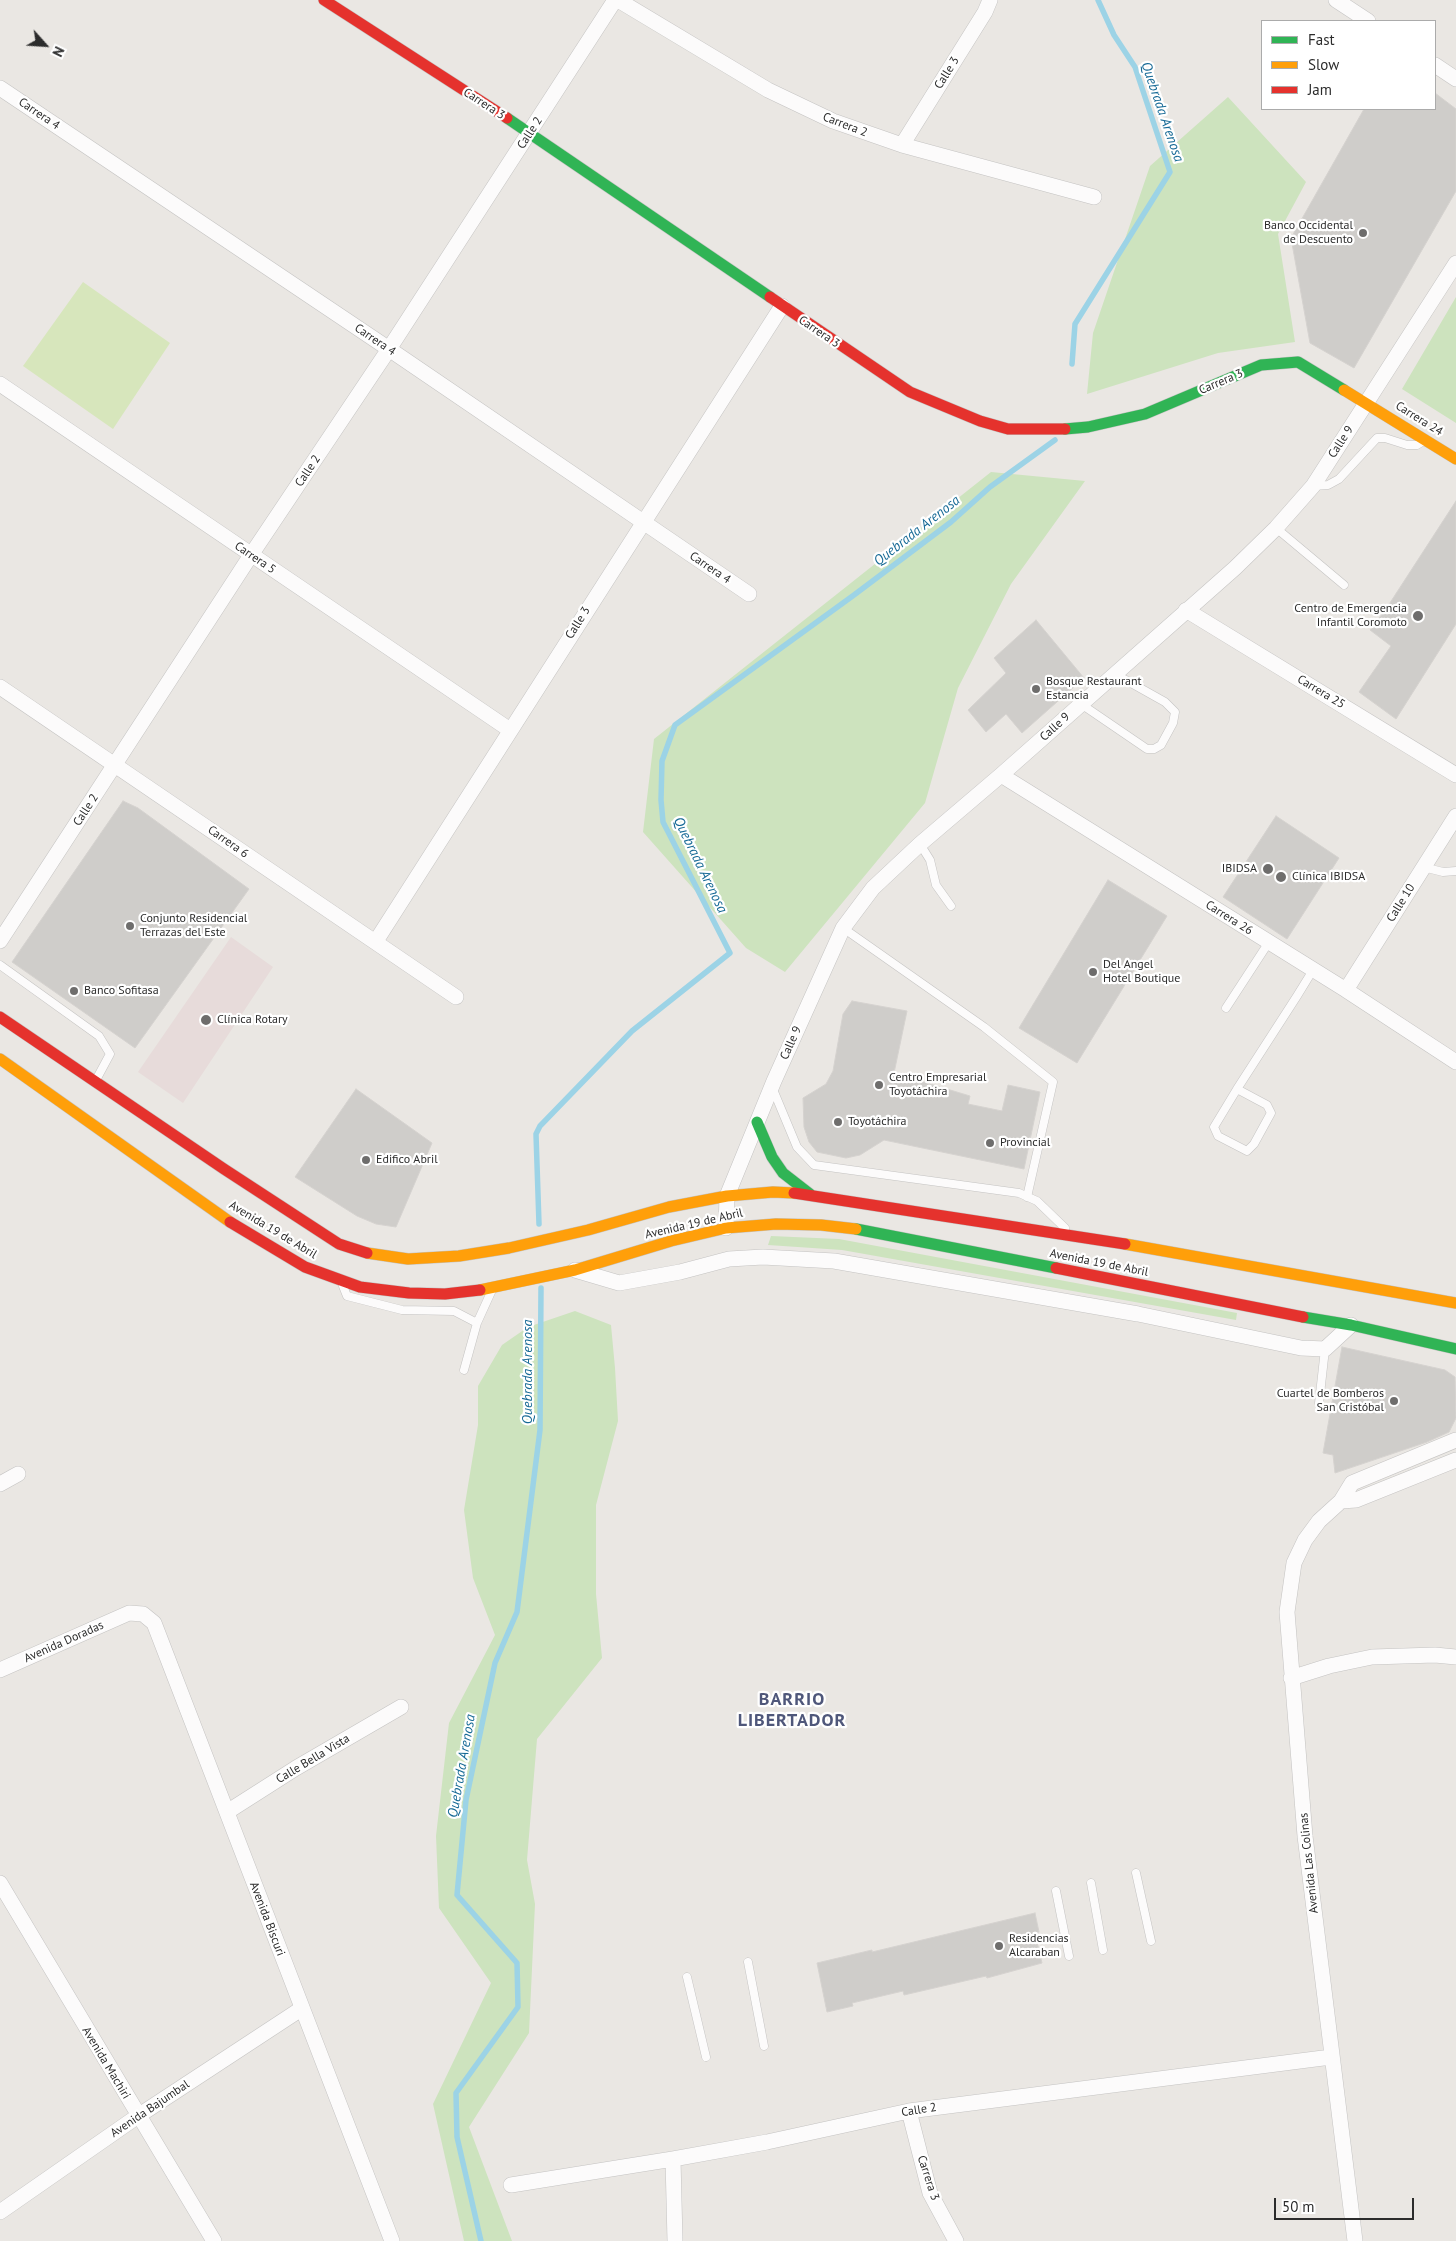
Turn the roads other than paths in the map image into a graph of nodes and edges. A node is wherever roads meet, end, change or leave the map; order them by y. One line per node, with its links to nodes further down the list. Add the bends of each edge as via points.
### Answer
1 (324, 0): 9 (main road, Carrera 3)
2 (617, 0): 9 (street, Calle 2); 10 (street, Carrera 2, via 768,90 833,122)
3 (990, 0): 10 (street, Calle 3)
4 (1336, 0): 5 (street)
5 (1366, 20)
6 (1436, 66): 7 (street)
7 (1456, 78)
8 (0, 88): 14 (street, Carrera 4)
9 (530, 133): 13 (main road, Carrera 3); 14 (street, Calle 2)
10 (902, 145): 11 (street, Carrera 2)
11 (1094, 197)
12 (1456, 263): 16 (street, Calle 9)
13 (782, 306): 16 (main road, Carrera 3, via 910,392 1008,429 1088,427 1145,414 1261,365 1280,363 1298,362); 20 (street, Calle 3)
14 (389, 349): 20 (street, Carrera 4); 22 (street, Calle 2)
15 (0, 384): 22 (street, Carrera 5)
16 (1367, 403): 17 (main road, Carrera 24); 19 (street, Calle 9)
17 (1425, 439): 18 (main road, Carrera 24); 19 (lane, via 1417,445 1407,445 1377,438 1339,479 1328,485)
18 (1456, 459)
19 (1313, 486): 21 (street, Calle 9)
20 (642, 522): 24 (street, Carrera 4); 29 (street, Calle 3)
21 (1276, 528): 23 (lane); 25 (street, Calle 9)
22 (251, 556): 29 (street, Carrera 5); 30 (street, Calle 2)
23 (1344, 585)
24 (748, 594)
25 (1186, 610): 26 (street, Calle 9); 31 (street, Carrera 25)
26 (1114, 674): 28 (street, Calle 9); 28 (lane, via 1165,702 1175,712 1161,745 1147,749)
27 (0, 687): 30 (street, Carrera 6)
28 (1081, 704): 32 (street, Calle 9)
29 (510, 730): 39 (street, Calle 3)
30 (116, 765): 39 (street, Carrera 6); 40 (street, Calle 2)
31 (1456, 774)
32 (1001, 775): 34 (street, Calle 9); 41 (street, Carrera 26)
33 (1456, 816): 35 (street, Calle 10)
34 (920, 844): 37 (lane, via 930,860 936,885); 38 (street, Calle 9, via 873,888)
35 (1424, 867): 36 (lane, via 1443,872); 44 (street, Calle 10)
36 (1456, 871)
37 (951, 906)
38 (843, 928): 51 (street, Calle 9); 56 (lane, via 984,1027 1054,1082)
39 (376, 941): 45 (street, Carrera 6)
40 (0, 942)
41 (1269, 942): 43 (street, Carrera 26); 46 (lane)
42 (0, 965): 50 (lane, via 99,1036 110,1054)
43 (1313, 970): 44 (street, Carrera 26); 52 (lane)
44 (1346, 990): 49 (street, Carrera 26)
45 (456, 997)
46 (1226, 1008)
47 (0, 1017): 50 (main road, Avenida 19 de Abril)
48 (0, 1059): 60 (main road, Avenida 19 de Abril, via 241,1229 305,1267)
49 (1456, 1062)
50 (95, 1081): 55 (main road, Avenida 19 de Abril, via 339,1244 371,1254 408,1259 459,1256 509,1248 669,1207)
51 (772, 1087): 53 (street, Calle 9); 56 (lane, via 797,1147 814,1165 1019,1193)
52 (1237, 1089): 52 (lane, via 1214,1127 1218,1136 1247,1151 1271,1114 1267,1105)
53 (758, 1122): 54 (main road, via 772,1157 783,1173); 55 (street, Calle 9)
54 (810, 1194): 55 (main road, Avenida 19 de Abril, via 773,1192); 58 (main road, Avenida 19 de Abril)
55 (727, 1196): 57 (street, Calle 9)
56 (1027, 1197): 58 (lane, via 1037,1201)
57 (726, 1228): 59 (main road, Avenida 19 de Abril); 64 (main road, Avenida 19 de Abril, via 803,1224 870,1232)
58 (1072, 1234): 62 (main road, Avenida 19 de Abril)
59 (575, 1270): 61 (main road, Avenida 19 de Abril); 65 (street, via 618,1283 729,1259 763,1256 834,1261 1138,1314 1301,1348)
60 (339, 1280): 61 (main road, Avenida 19 de Abril, via 360,1287 409,1293 445,1294); 63 (lane, via 348,1296 402,1310 454,1311)
61 (493, 1288): 63 (lane)
62 (1456, 1303)
63 (478, 1323): 67 (lane)
64 (1351, 1325): 65 (street); 66 (main road, Avenida 19 de Abril)
65 (1325, 1349): 68 (lane)
66 (1456, 1349)
67 (464, 1370)
68 (1320, 1403)
69 (1456, 1440): 73 (street, Avenida Las Colinas, via 1352,1483)
70 (1456, 1460): 73 (street, via 1356,1500)
71 (18, 1474): 72 (street)
72 (0, 1484)
73 (1341, 1501): 77 (street, Avenida Las Colinas, via 1318,1521 1294,1562 1287,1612)
74 (129, 1613): 76 (street, Avenida Doradas); 79 (street, Avenida Biscuri, via 144,1614 154,1623)
75 (1456, 1657): 77 (street, via 1372,1657)
76 (0, 1670)
77 (1291, 1678): 92 (street, Avenida Las Colinas, via 1305,1836)
78 (401, 1707): 79 (street, Calle Bella Vista)
79 (227, 1812): 89 (street, Avenida Biscuri)
80 (1136, 1873): 84 (lane)
81 (0, 1883): 94 (street, Avenida Machiri)
82 (1090, 1883): 85 (lane)
83 (1056, 1892): 86 (lane)
84 (1151, 1941)
85 (1102, 1950)
86 (1069, 1956)
87 (748, 1962): 90 (lane)
88 (687, 1977): 91 (lane)
89 (301, 2009): 94 (street, Avenida Bajumbal); 99 (street, Avenida Biscuri)
90 (764, 2046)
91 (706, 2057)
92 (1331, 2058): 93 (street, Calle 2); 102 (street, Avenida Las Colinas)
93 (909, 2111): 95 (street, Calle 2); 101 (street, Carrera 3, via 930,2194)
94 (138, 2116): 97 (street, Avenida Bajumbal); 98 (street, Avenida Machiri)
95 (673, 2159): 96 (street, Calle 2); 100 (street)
96 (511, 2186)
97 (0, 2212)
98 (214, 2241)
99 (392, 2241)
100 (675, 2241)
101 (956, 2241)
102 (1355, 2241)

